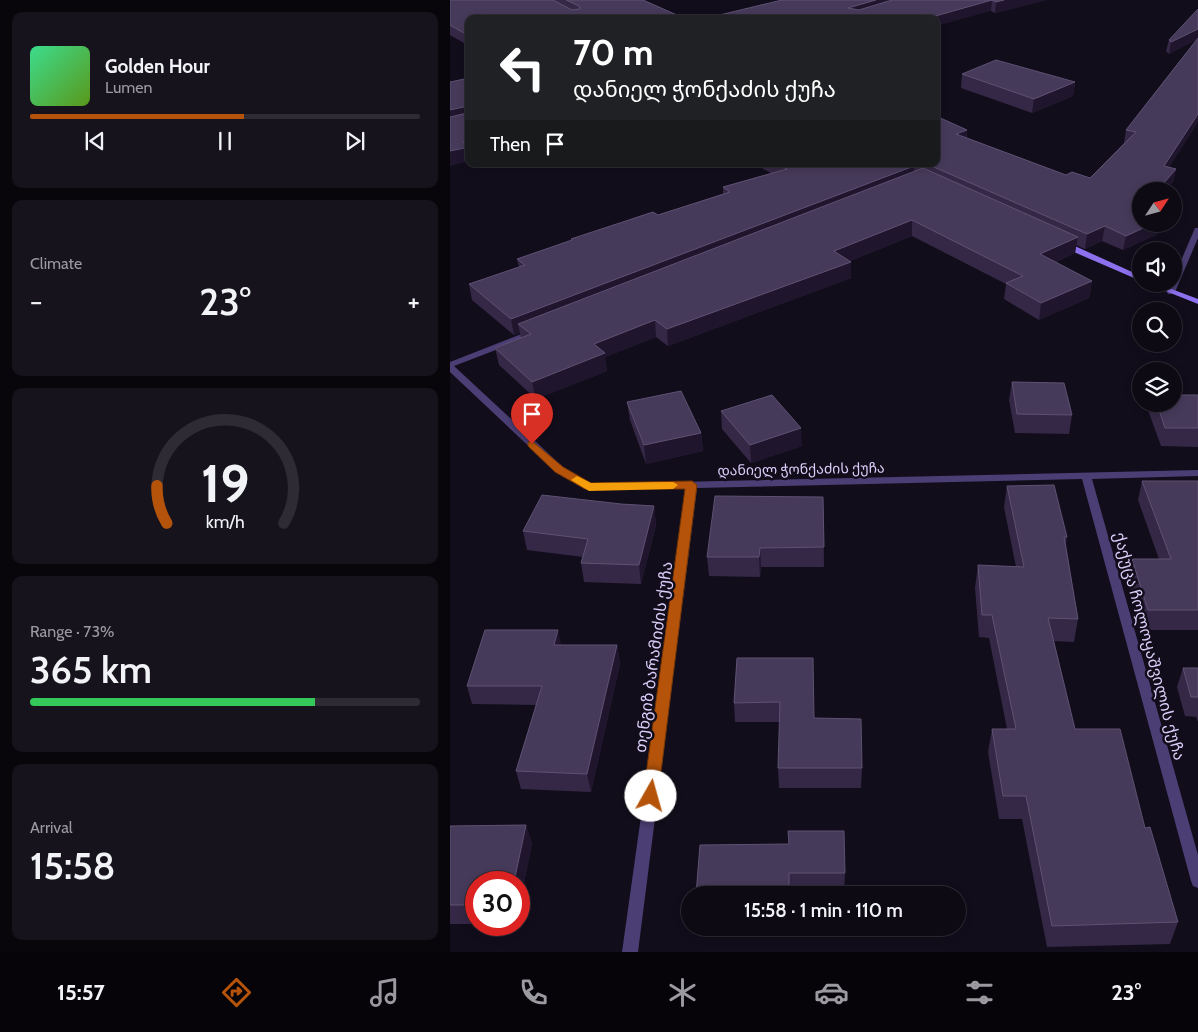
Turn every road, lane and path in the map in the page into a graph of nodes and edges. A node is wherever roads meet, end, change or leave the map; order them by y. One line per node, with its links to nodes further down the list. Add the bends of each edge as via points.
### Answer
1 (1198, 230): 3 (street)
2 (1054, 239): 4 (street)
3 (1182, 267)
4 (1132, 275)
5 (1171, 292): 6 (street)
6 (1198, 302)
7 (542, 329): 8 (street)
8 (450, 366): 11 (street, დანიელ ჭონქაძის ქუჩა, via 559,470 589,487)
9 (1198, 473): 10 (street, დანიელ ჭონქაძის ქუჩა)
10 (1087, 477): 11 (street, დანიელ ჭონქაძის ქუჩა); 12 (street, ქაქუცა ჩოლოყაშვილის ქუჩა)
11 (692, 485): 13 (street, თენგიზ ბარამიძის ქუჩა)
12 (1198, 881)
13 (630, 952)

